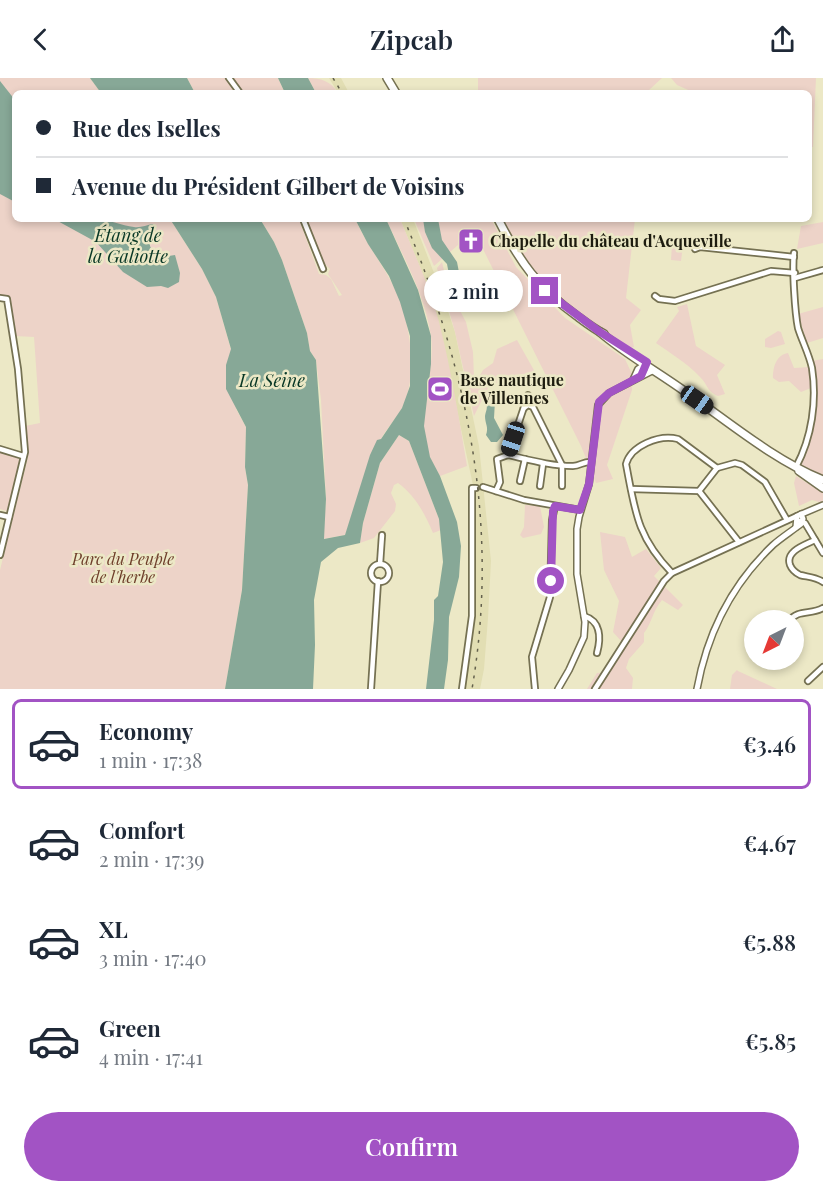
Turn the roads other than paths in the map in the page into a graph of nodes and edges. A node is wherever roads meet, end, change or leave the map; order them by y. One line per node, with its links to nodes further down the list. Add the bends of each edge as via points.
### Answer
1 (304, 222): 4 (street)
2 (500, 222): 9 (main road, via 538,283)
3 (695, 249): 6 (street, via 794,255)
4 (323, 269)
5 (823, 270): 6 (street)
6 (795, 275): 7 (street, via 771,271 675,301); 24 (street, via 797,321 812,366 813,383 807,444)
7 (655, 296)
8 (0, 298): 19 (street, via 8,299 18,369)
9 (600, 332): 10 (main road); 10 (main road)
10 (643, 364): 11 (main road); 12 (street); 13 (street); 14 (main road)
11 (652, 371): 12 (street); 14 (main road)
12 (641, 376): 13 (street)
13 (633, 380): 21 (street, via 599,402)
14 (679, 387): 24 (main road)
15 (533, 407): 16 (street); 16 (street, via 528,395); 23 (street)
16 (524, 408): 18 (street)
17 (0, 449): 19 (street)
18 (508, 455): 20 (street); 34 (street, via 497,459 500,482)
19 (23, 456): 40 (street)
20 (525, 459): 22 (street); 27 (street)
21 (591, 462): 23 (street); 38 (street)
22 (543, 464): 23 (street); 28 (street)
23 (562, 465): 29 (street)
24 (796, 467): 26 (main road); 32 (main road)
25 (717, 468): 33 (street, via 678,439 654,441 638,447 629,456 626,464); 35 (street); 41 (street, via 742,465 765,482)
26 (823, 480)
27 (520, 481)
28 (540, 486)
29 (562, 486)
30 (483, 487): 34 (street)
31 (474, 488): 58 (street, via 472,606)
32 (823, 488)
33 (631, 489): 35 (street); 48 (street, via 637,521 645,538)
34 (496, 491): 37 (street)
35 (699, 491): 44 (street)
36 (823, 505): 41 (street)
37 (555, 506): 38 (street); 59 (street, via 550,597 533,650)
38 (580, 510): 53 (street, via 577,569)
39 (0, 515): 40 (street)
40 (9, 517): 46 (street)
41 (796, 519): 43 (street); 44 (street); 62 (street, via 735,588 703,660)
42 (382, 535): 47 (street)
43 (815, 540): 45 (street); 50 (street, via 792,553 790,567 797,574)
44 (739, 542): 48 (street)
45 (823, 553)
46 (0, 555)
47 (380, 564): 49 (street, via 371,570 373,579); 49 (street, via 389,573)
48 (672, 573): 61 (street)
49 (378, 581): 57 (street)
50 (823, 582)
51 (823, 608): 52 (street)
52 (804, 613)
53 (584, 616): 54 (street, via 592,619 598,630); 60 (street, via 582,643)
54 (597, 653)
55 (823, 667): 56 (street)
56 (808, 681)
57 (371, 689)
58 (462, 689)
59 (535, 689)
60 (558, 689)
61 (595, 689)
62 (697, 689)

